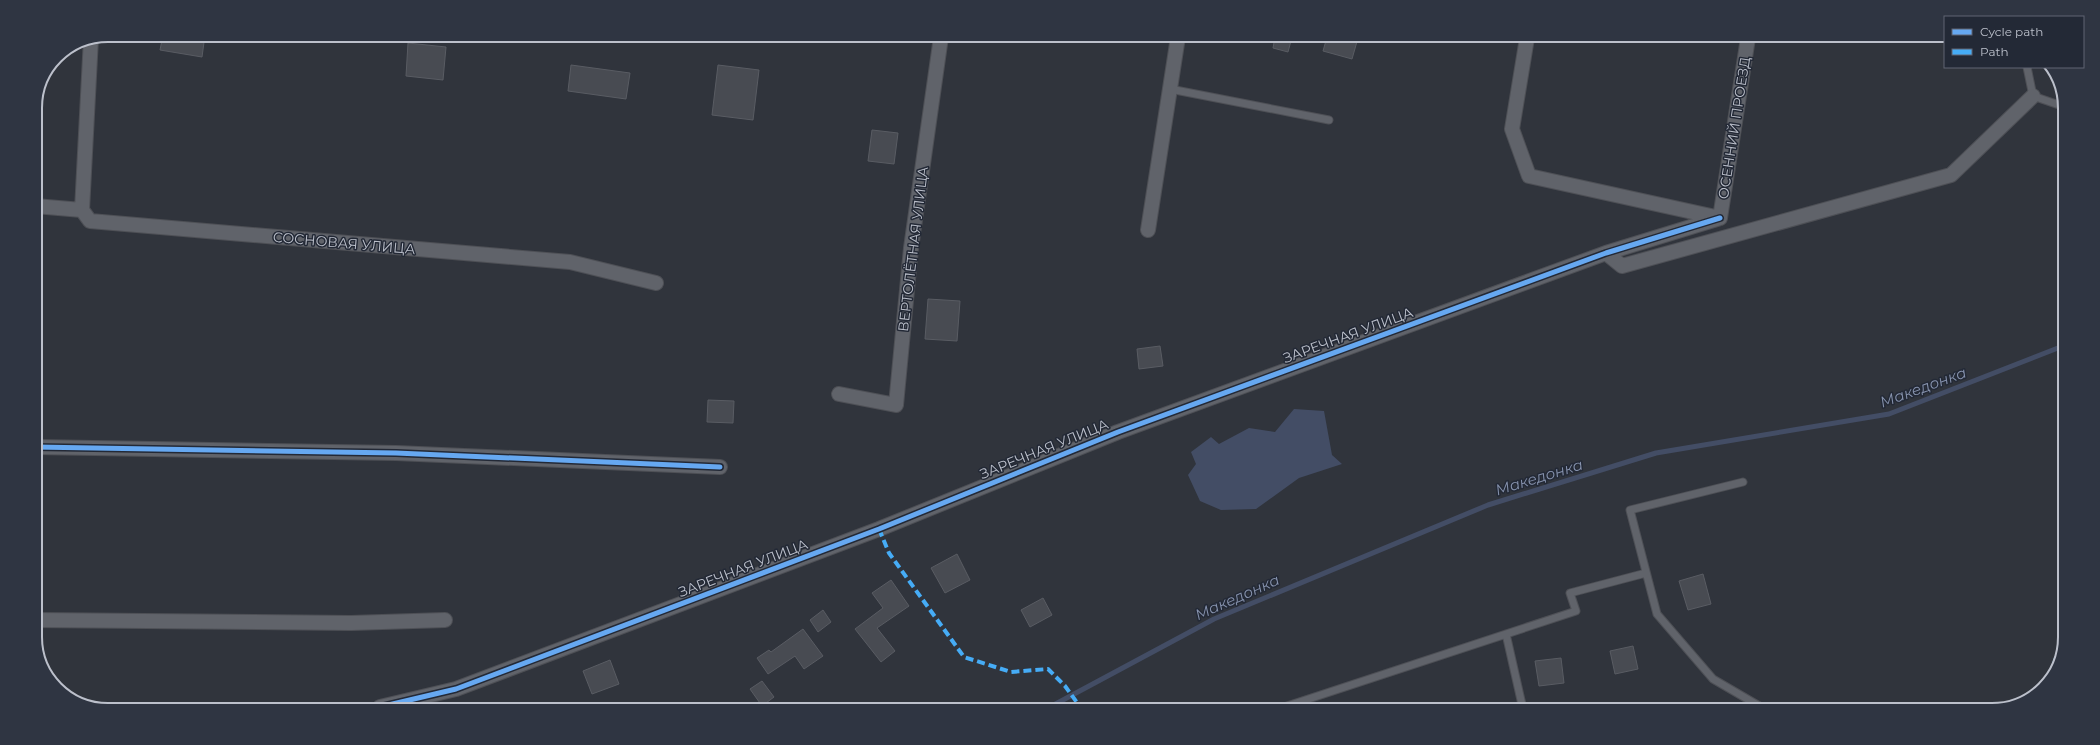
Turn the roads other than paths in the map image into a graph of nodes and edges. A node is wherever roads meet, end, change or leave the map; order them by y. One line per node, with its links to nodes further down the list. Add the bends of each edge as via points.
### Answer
1 (940, 42): 17 (street, ВЕРТОЛЁТНАЯ УЛИЦА, via 912,248 896,405)
2 (1177, 42): 7 (street)
3 (1526, 42): 13 (street, via 1512,129 1529,176)
4 (1747, 42): 13 (street, ОСЕННИЙ ПРОЕЗД)
5 (92, 44): 12 (street)
6 (2027, 68): 8 (lane)
7 (1170, 89): 10 (lane); 14 (street)
8 (2033, 96): 9 (lane); 15 (street, via 1951,176 1622,266)
9 (2058, 105)
10 (1329, 120)
11 (42, 207): 12 (street)
12 (82, 210): 16 (street, СОСНОВАЯ УЛИЦА, via 90,221 570,262)
13 (1720, 218): 15 (street, ЗАРЕЧНАЯ УЛИЦА)
14 (1148, 230)
15 (1606, 254): 25 (street, ЗАРЕЧНАЯ УЛИЦА, via 1118,432 879,529 569,648 456,689)
16 (656, 283)
17 (839, 394)
18 (42, 447): 19 (street, via 396,452)
19 (720, 467)
20 (1743, 482): 21 (lane, via 1630,510)
21 (1646, 573): 24 (lane, via 1570,594 1576,611); 28 (lane, via 1658,614 1713,679)
22 (42, 620): 23 (street, via 351,623)
23 (445, 620)
24 (1506, 634): 26 (lane); 27 (lane)
25 (397, 703)
26 (1296, 703)
27 (1522, 703)
28 (1754, 703)

